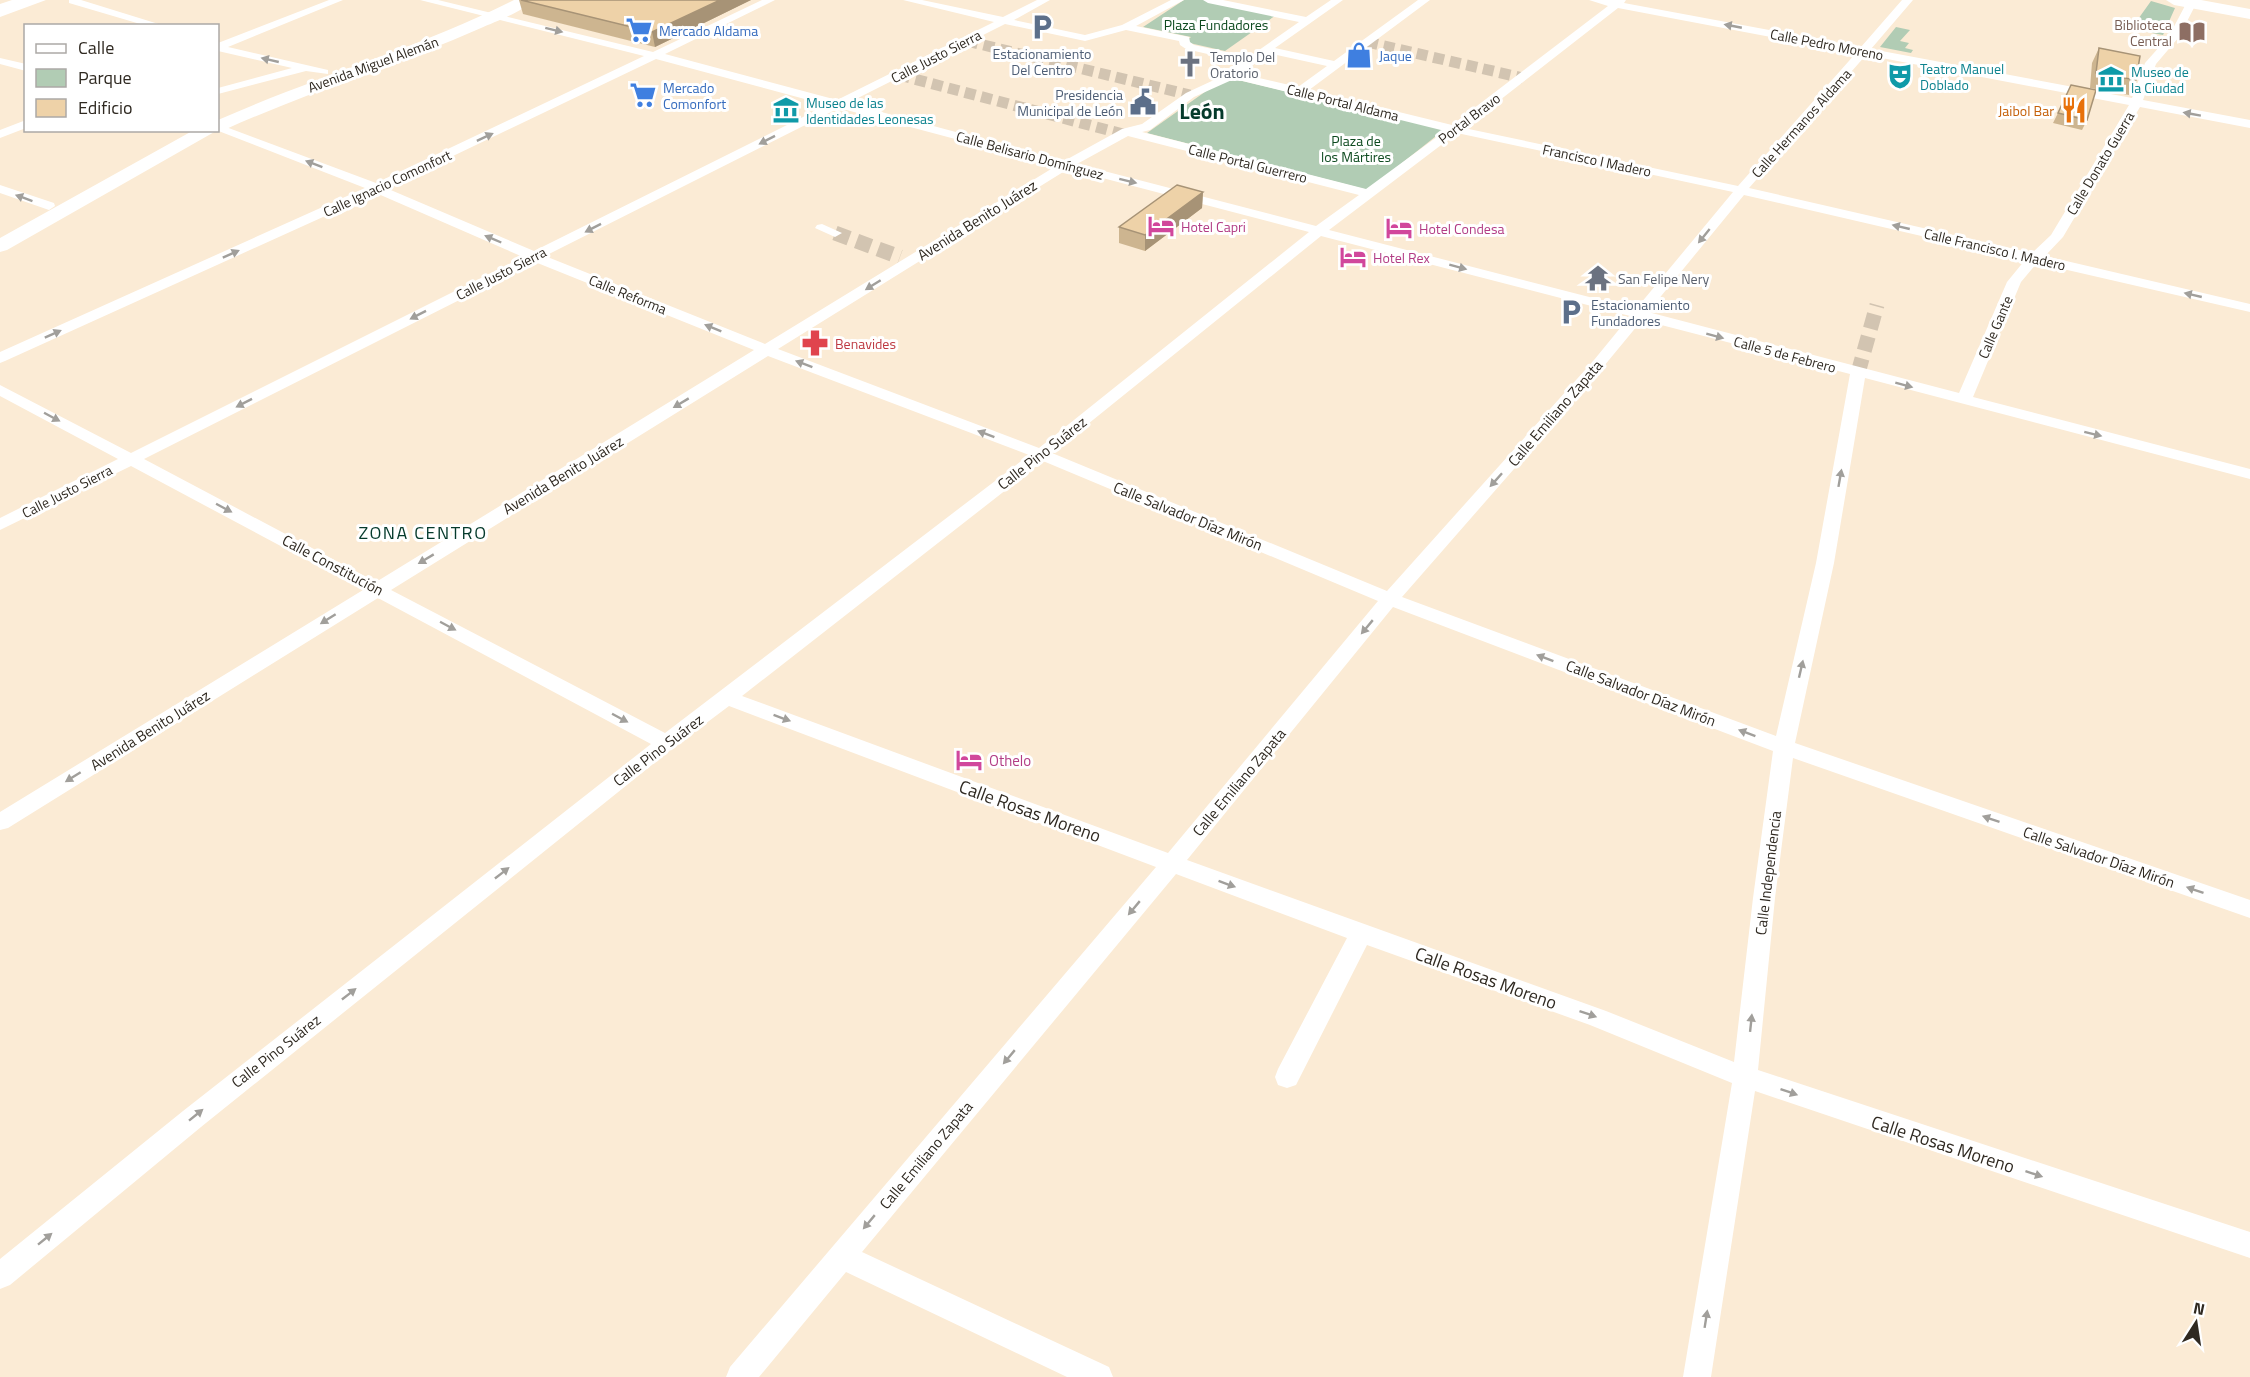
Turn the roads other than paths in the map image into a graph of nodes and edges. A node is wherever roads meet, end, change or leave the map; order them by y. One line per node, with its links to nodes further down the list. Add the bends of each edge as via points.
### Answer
1 (27, 0): 22 (main road)
2 (41, 0): 23 (street)
3 (338, 0): 31 (street)
4 (425, 0): 24 (street, Calle Belisario Domínguez)
5 (507, 0): 24 (main road, Avenida Miguel Alemán)
6 (526, 0): 24 (main road, Avenida Miguel Alemán)
7 (770, 0): 35 (street, Calle Ignacio Comonfort)
8 (908, 0): 27 (street)
9 (1045, 0): 27 (street, Calle Justo Sierra)
10 (1179, 0): 29 (street)
11 (1208, 0): 26 (street)
12 (1338, 0): 26 (street, Avenida Benito Juárez)
13 (1425, 0): 38 (street)
14 (1594, 0): 20 (street, Calle Pedro Moreno)
15 (1908, 0): 34 (street, Calle Hermanos Aldama)
16 (2174, 0): 21 (main road)
17 (2244, 0): 19 (main road)
18 (73, 1): 28 (street)
19 (2250, 1)
20 (1618, 2): 34 (street, Calle Pedro Moreno, one-way to 20); 52 (street, Portal Bravo)
21 (2192, 2): 25 (main road); 45 (street, Calle Donato Guerra, via 2174,37 2151,63)
22 (0, 9)
23 (0, 14)
24 (489, 14): 35 (street, Calle Belisario Domínguez, one-way to 35); 41 (main road, Avenida Miguel Alemán); 50 (main road, Avenida Miguel Alemán)
25 (2250, 14)
26 (1306, 20): 33 (street, Avenida Benito Juárez)
27 (1003, 22): 30 (street); 30 (street, via 1079,40); 46 (street, Calle Justo Sierra)
28 (153, 24)
29 (1126, 27): 30 (street); 37 (street, via 1185,39 1190,47)
30 (1085, 38)
31 (219, 47)
32 (219, 47): 40 (street, one-way to 32)
33 (1266, 49): 37 (street, Avenida Benito Juárez); 38 (street)
34 (1864, 51): 45 (street, Calle Pedro Moreno); 60 (street, Calle Hermanos Aldama)
35 (654, 55): 46 (street, Calle Belisario Domínguez); 58 (street, Calle Ignacio Comonfort, one-way to 35)
36 (0, 61): 39 (street)
37 (1250, 61): 42 (street, Avenida Benito Juárez)
38 (1336, 64): 44 (street)
39 (24, 67)
40 (304, 68): 41 (street); 43 (street)
41 (324, 72): 47 (main road, Avenida Miguel Alemán)
42 (1233, 75): 44 (street, Calle Portal Aldama); 55 (street, Avenida Benito Juárez, via 1190,95 1146,127)
43 (219, 91)
44 (1299, 92): 52 (street, Calle Portal Aldama)
45 (2136, 103): 49 (street, Calle Pedro Moreno, one-way to 45); 69 (street, Calle Donato Guerra, via 2056,237)
46 (838, 104): 57 (street, Calle Belisario Domínguez); 68 (street, Calle Justo Sierra, one-way to 68)
47 (219, 114)
48 (24, 124): 56 (street)
49 (2250, 124)
50 (219, 126)
51 (219, 126): 58 (street, Calle Reforma, one-way to 51)
52 (1453, 129): 60 (street, Francisco I Madero); 61 (street, Portal Bravo)
53 (178, 132): 62 (main road)
54 (204, 132): 67 (main road)
55 (1126, 132): 57 (street, Avenida Benito Juárez); 61 (street, Calle Portal Guerrero)
56 (0, 134)
57 (1066, 165): 64 (street, Calle Belisario Domínguez, one-way to 64); 72 (street, Avenida Benito Juárez, one-way to 72, via 906,259)
58 (376, 188): 68 (street, Calle Reforma, one-way to 58); 73 (street, Calle Ignacio Comonfort, one-way to 58)
59 (0, 189): 62 (street, one-way to 59)
60 (1741, 190): 69 (street, Calle Francisco I. Madero, one-way to 60); 71 (street, Calle Emiliano Zapata, one-way to 71)
61 (1370, 194): 64 (street, Portal Bravo)
62 (49, 206): 66 (main road)
63 (822, 228): 65 (street)
64 (1320, 231): 71 (street, Calle 5 de Febrero, one-way to 71); 77 (street, Calle Pino Suárez)
65 (835, 233)
66 (0, 234)
67 (0, 246)
68 (535, 257): 72 (street, Calle Reforma, one-way to 68); 78 (street, Calle Justo Sierra, one-way to 78)
69 (2034, 258): 70 (street, Calle Francisco I. Madero, one-way to 69); 76 (street, Calle Gante, via 2014,282)
70 (2250, 308)
71 (1638, 315): 74 (street, Calle 5 de Febrero, one-way to 74); 82 (street, Calle Emiliano Zapata, one-way to 82)
72 (767, 350): 77 (street, Calle Reforma, one-way to 72); 81 (street, Avenida Benito Juárez, one-way to 81)
73 (0, 358)
74 (1858, 373): 76 (street, Calle 5 de Febrero, one-way to 76); 85 (street, Calle Independencia, one-way to 74, via 1825,563)
75 (0, 390): 78 (street, Calle Constitución, one-way to 78)
76 (1964, 400): 79 (street, Calle 5 de Febrero, one-way to 79)
77 (1041, 454): 82 (street, Calle Salvador Díaz Mirón); 83 (street, Calle Pino Suárez)
78 (132, 459): 80 (street, Calle Justo Sierra); 81 (street, Calle Constitución, one-way to 81)
79 (2250, 474)
80 (0, 525)
81 (378, 588): 84 (street, Calle Constitución, one-way to 84); 86 (street, Avenida Benito Juárez, one-way to 86)
82 (1390, 599): 85 (street, Calle Salvador Díaz Mirón, one-way to 82); 87 (street, Calle Emiliano Zapata, one-way to 87)
83 (727, 698): 84 (street, Calle Pino Suárez); 87 (street, Calle Rosas Moreno, one-way to 87)
84 (666, 743): 94 (street, Calle Pino Suárez, one-way to 84)
85 (1784, 747): 88 (street, Calle Salvador Díaz Mirón, one-way to 85); 91 (street, Calle Independencia, one-way to 85)
86 (0, 822)
87 (1172, 863): 89 (street, Calle Rosas Moreno, one-way to 89); 93 (street, Calle Emiliano Zapata, one-way to 93)
88 (2250, 909)
89 (1361, 933): 90 (street); 91 (street, Calle Rosas Moreno, one-way to 91, via 1631,1030)
90 (1287, 1077)
91 (1745, 1077): 92 (street, Calle Rosas Moreno, one-way to 92); 97 (street, Calle Independencia, one-way to 91)
92 (2250, 1245)
93 (841, 1256): 95 (street, Calle Emiliano Zapata); 96 (street)
94 (0, 1276)
95 (740, 1377)
96 (1099, 1377)
97 (1697, 1377)

